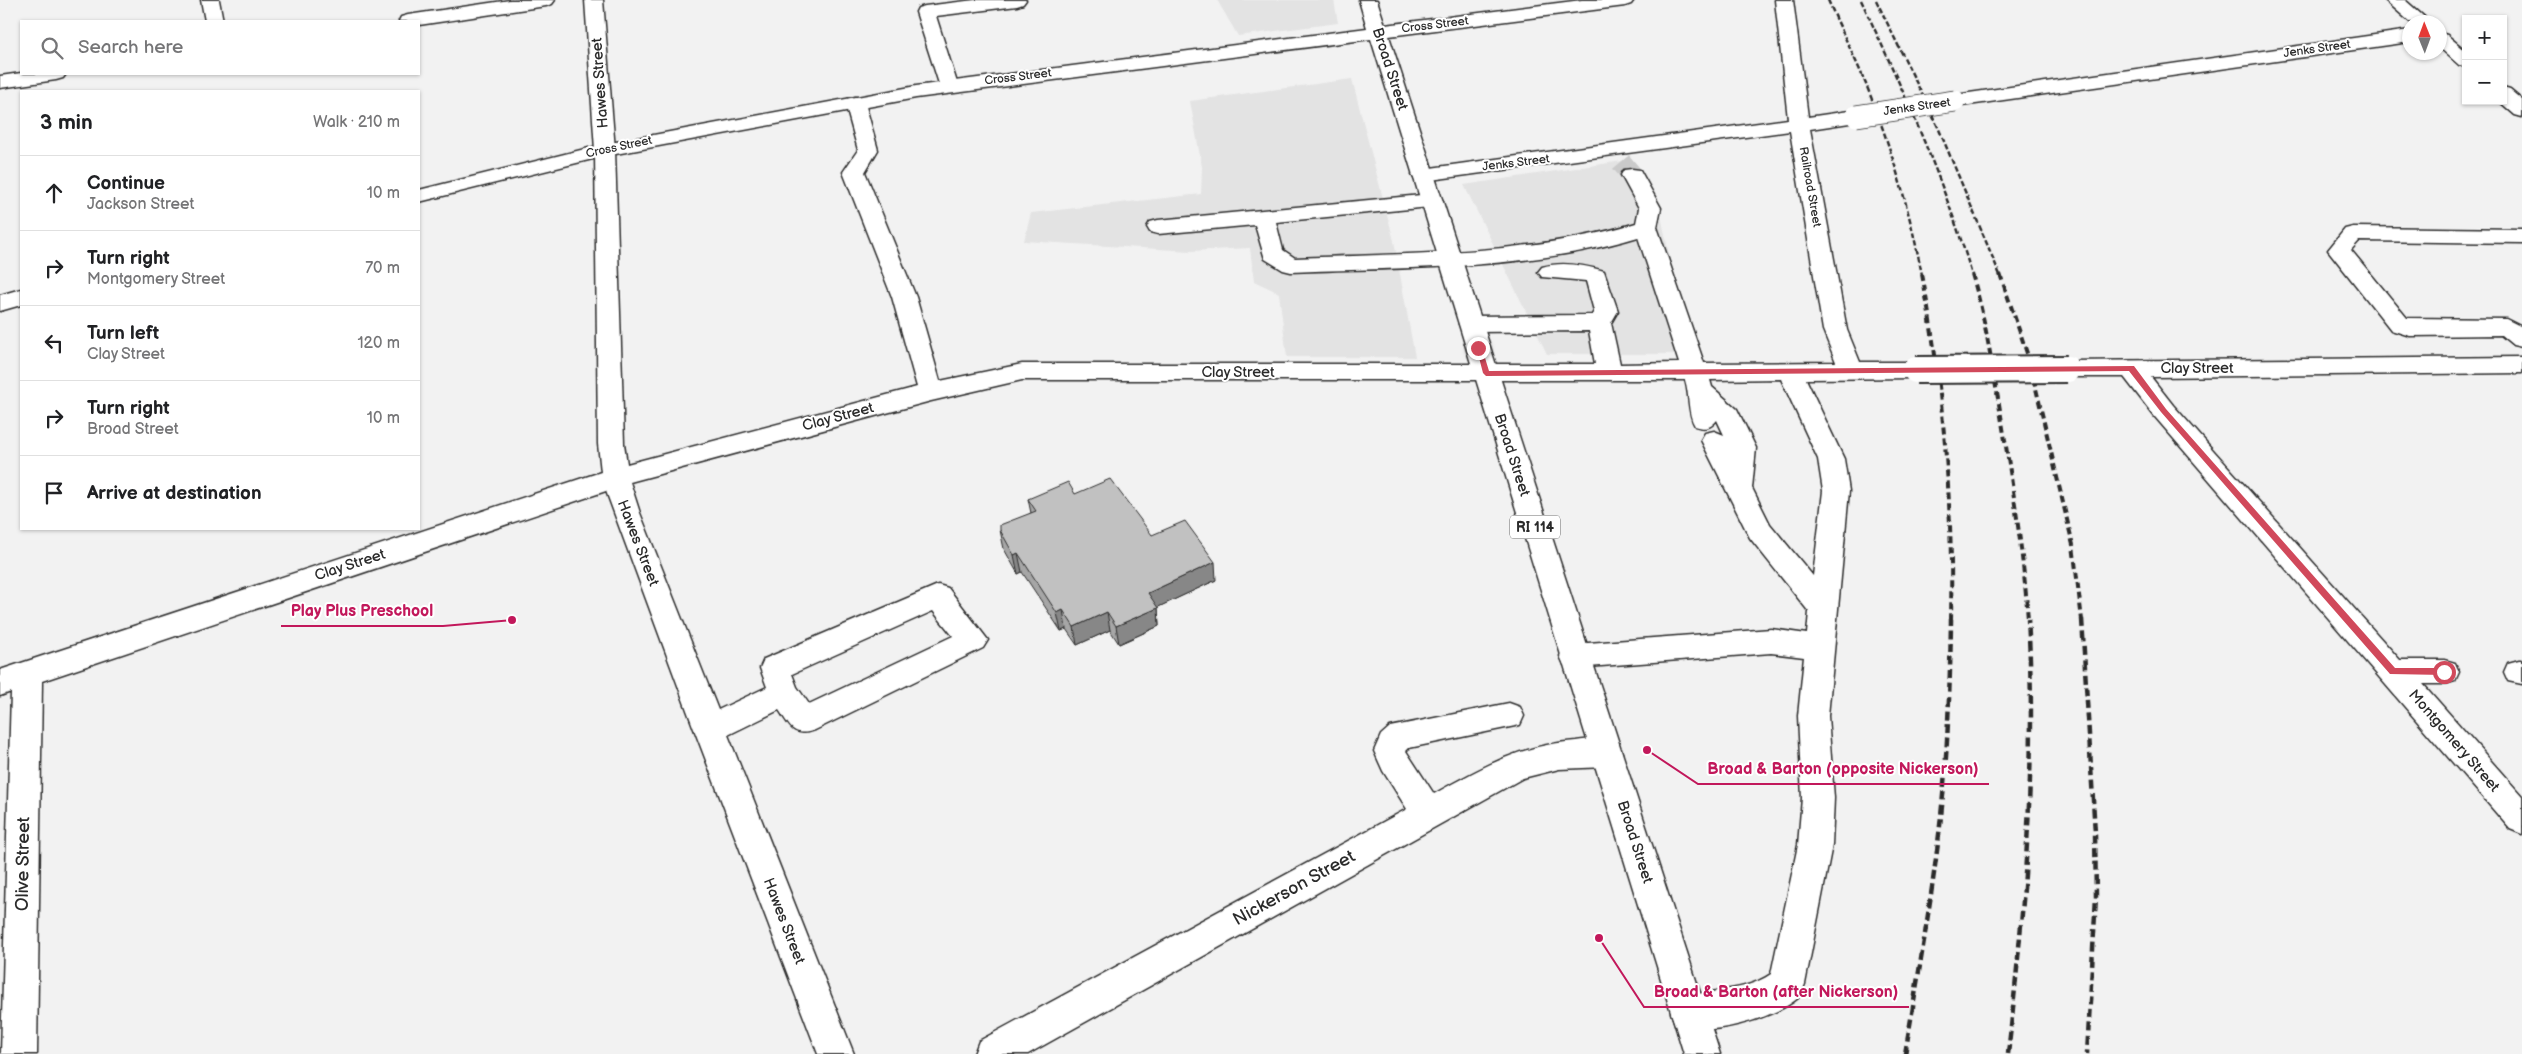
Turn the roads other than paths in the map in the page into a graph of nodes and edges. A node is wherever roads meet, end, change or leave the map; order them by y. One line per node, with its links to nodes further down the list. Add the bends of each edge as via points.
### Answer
1 (210, 0): 10 (street)
2 (546, 0): 11 (street)
3 (594, 0): 23 (street, Hawes Street)
4 (1017, 0): 18 (street, via 926,12)
5 (1368, 0): 12 (street, Broad Street / RI 114)
6 (1625, 0): 12 (street, Cross Street)
7 (1784, 0): 22 (street, Railroad Street)
8 (2394, 0): 9 (street)
9 (2412, 15)
10 (214, 20)
11 (415, 20)
12 (1378, 32): 18 (street, Cross Street); 25 (street, Broad Street / RI 114)
13 (2402, 37): 22 (street, Jenks Street, bridge)
14 (2447, 45): 15 (street)
15 (2465, 60)
16 (49, 75): 17 (street)
17 (0, 82)
18 (948, 86): 20 (street, Cross Street)
19 (2507, 98): 21 (street)
20 (855, 103): 23 (street, Cross Street); 46 (street, via 868,150 854,172 904,297)
21 (2522, 111)
22 (1799, 124): 24 (street, Jenks Street); 41 (street, Railroad Street, via 1835,330)
23 (606, 150): 26 (street, Cross Street); 47 (street, Hawes Street, via 611,444)
24 (1620, 163): 25 (street, Jenks Street); 30 (street, via 1650,208)
25 (1423, 175): 27 (street, Broad Street / RI 114)
26 (420, 196)
27 (1432, 201): 28 (street); 32 (street, Broad Street / RI 114)
28 (1264, 217): 29 (street); 32 (street, via 1272,254 1291,265)
29 (1158, 227)
30 (1646, 227): 32 (street, via 1603,240 1518,255); 45 (street)
31 (2522, 236): 38 (street, via 2353,234 2339,250 2399,324 2410,328 2506,327)
32 (1449, 256): 36 (street, Broad Street / RI 114)
33 (1550, 272): 37 (street, via 1596,276 1606,312)
34 (20, 297): 35 (street)
35 (0, 303)
36 (1471, 324): 37 (street); 44 (street, Broad Street / RI 114)
37 (1599, 324): 43 (street)
38 (2522, 339)
39 (2522, 365): 40 (street, Clay Street)
40 (2131, 368): 41 (street, Clay Street, bridge); 52 (street, Montgomery Street, via 2164,411)
41 (1851, 370): 42 (street, Clay Street)
42 (1790, 371): 45 (street, Clay Street); 49 (street, via 1831,459 1834,474 1836,491)
43 (1610, 372): 44 (street, Clay Street); 45 (street, Clay Street)
44 (1486, 373): 46 (street, Clay Street, via 1039,371 997,376); 51 (street, Broad Street / RI 114)
45 (1698, 381): 48 (street, via 1709,430); 48 (street, via 1728,415 1743,448)
46 (931, 392): 47 (street, Clay Street)
47 (615, 477): 54 (street, Clay Street); 57 (street, Hawes Street)
48 (1738, 490): 49 (street, via 1760,531)
49 (1824, 610): 50 (street)
50 (1820, 649): 51 (street, via 1794,642 1772,641); 61 (street, via 1813,716 1818,798 1815,845 1787,984 1755,1004)
51 (1575, 656): 58 (street, Broad Street / RI 114)
52 (2393, 672): 53 (street); 60 (street, Montgomery Street)
53 (2444, 672)
54 (13, 678): 62 (street, Olive Street)
55 (784, 694): 55 (street, via 804,721 974,640 938,596 775,668); 57 (street)
56 (1509, 716): 59 (street, via 1417,732 1401,736 1392,744 1390,751 1394,761)
57 (709, 730): 63 (street, Hawes Street)
58 (1606, 753): 59 (street, Nickerson Street, via 1536,759 1513,767); 61 (street, Broad Street / RI 114)
59 (1429, 814): 64 (street, Nickerson Street)
60 (2522, 819)
61 (1689, 1012): 65 (street, Broad Street / RI 114)
62 (19, 1054)
63 (836, 1054)
64 (992, 1054)
65 (1702, 1054)

